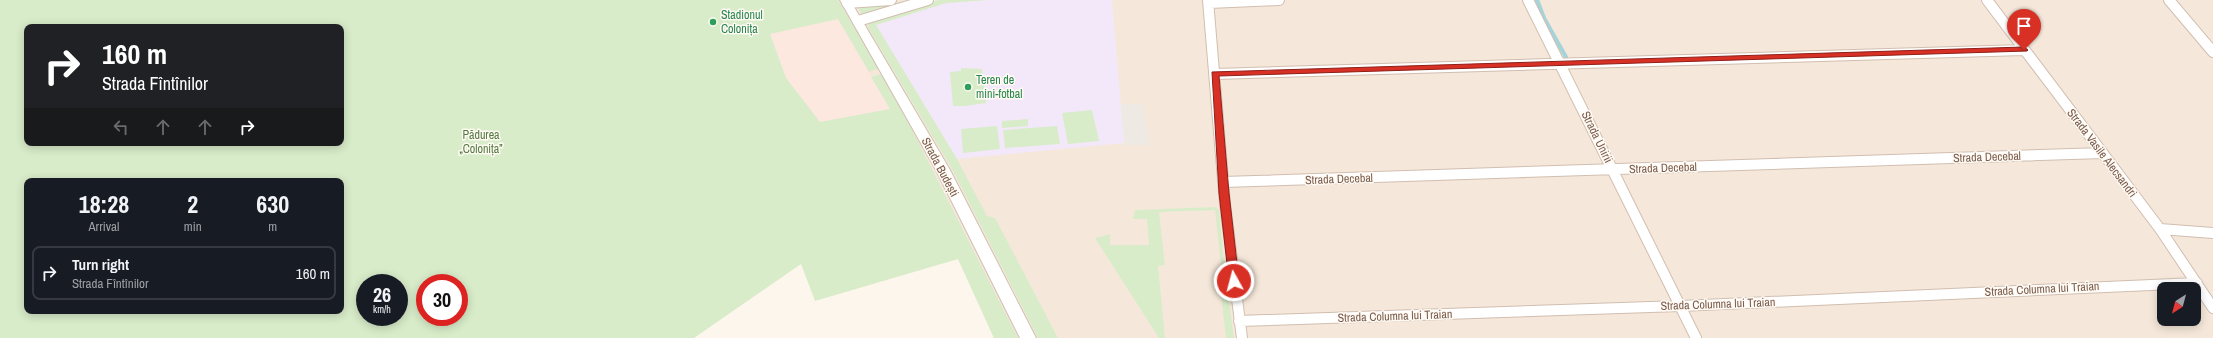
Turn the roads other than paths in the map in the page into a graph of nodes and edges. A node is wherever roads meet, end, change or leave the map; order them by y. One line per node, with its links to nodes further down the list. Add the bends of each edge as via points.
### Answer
1 (891, 0): 8 (street)
2 (928, 0): 9 (street)
3 (1279, 0): 7 (street)
4 (1528, 0): 12 (street, Strada Unirii)
5 (1987, 0): 10 (street, Strada Vasile Alecsandri)
6 (2169, 0): 11 (street)
7 (1209, 1): 13 (street)
8 (846, 2): 9 (street, Strada Budești)
9 (858, 21): 25 (street, Strada Budești, via 943,170)
10 (2024, 50): 12 (street); 14 (street, Strada Vasile Alecsandri)
11 (2213, 52)
12 (1561, 62): 13 (street); 15 (street, Strada Unirii)
13 (1215, 74): 16 (street)
14 (2103, 153): 15 (street, Strada Decebal); 17 (street, Strada Vasile Alecsandri)
15 (1613, 170): 16 (street, Strada Decebal); 22 (street, Strada Unirii)
16 (1223, 182): 24 (street)
17 (2160, 229): 18 (street); 19 (street, Strada Vasile Alecsandri)
18 (2213, 233)
19 (2197, 282)
20 (2157, 284): 22 (street, Strada Columna lui Traian)
21 (2201, 288): 23 (street, Strada Vasile Alecsandri)
22 (1680, 306): 24 (street, Strada Columna lui Traian); 27 (street, Strada Unirii)
23 (2213, 308)
24 (1239, 322): 26 (street)
25 (1028, 338)
26 (1242, 338)
27 (1696, 338)

